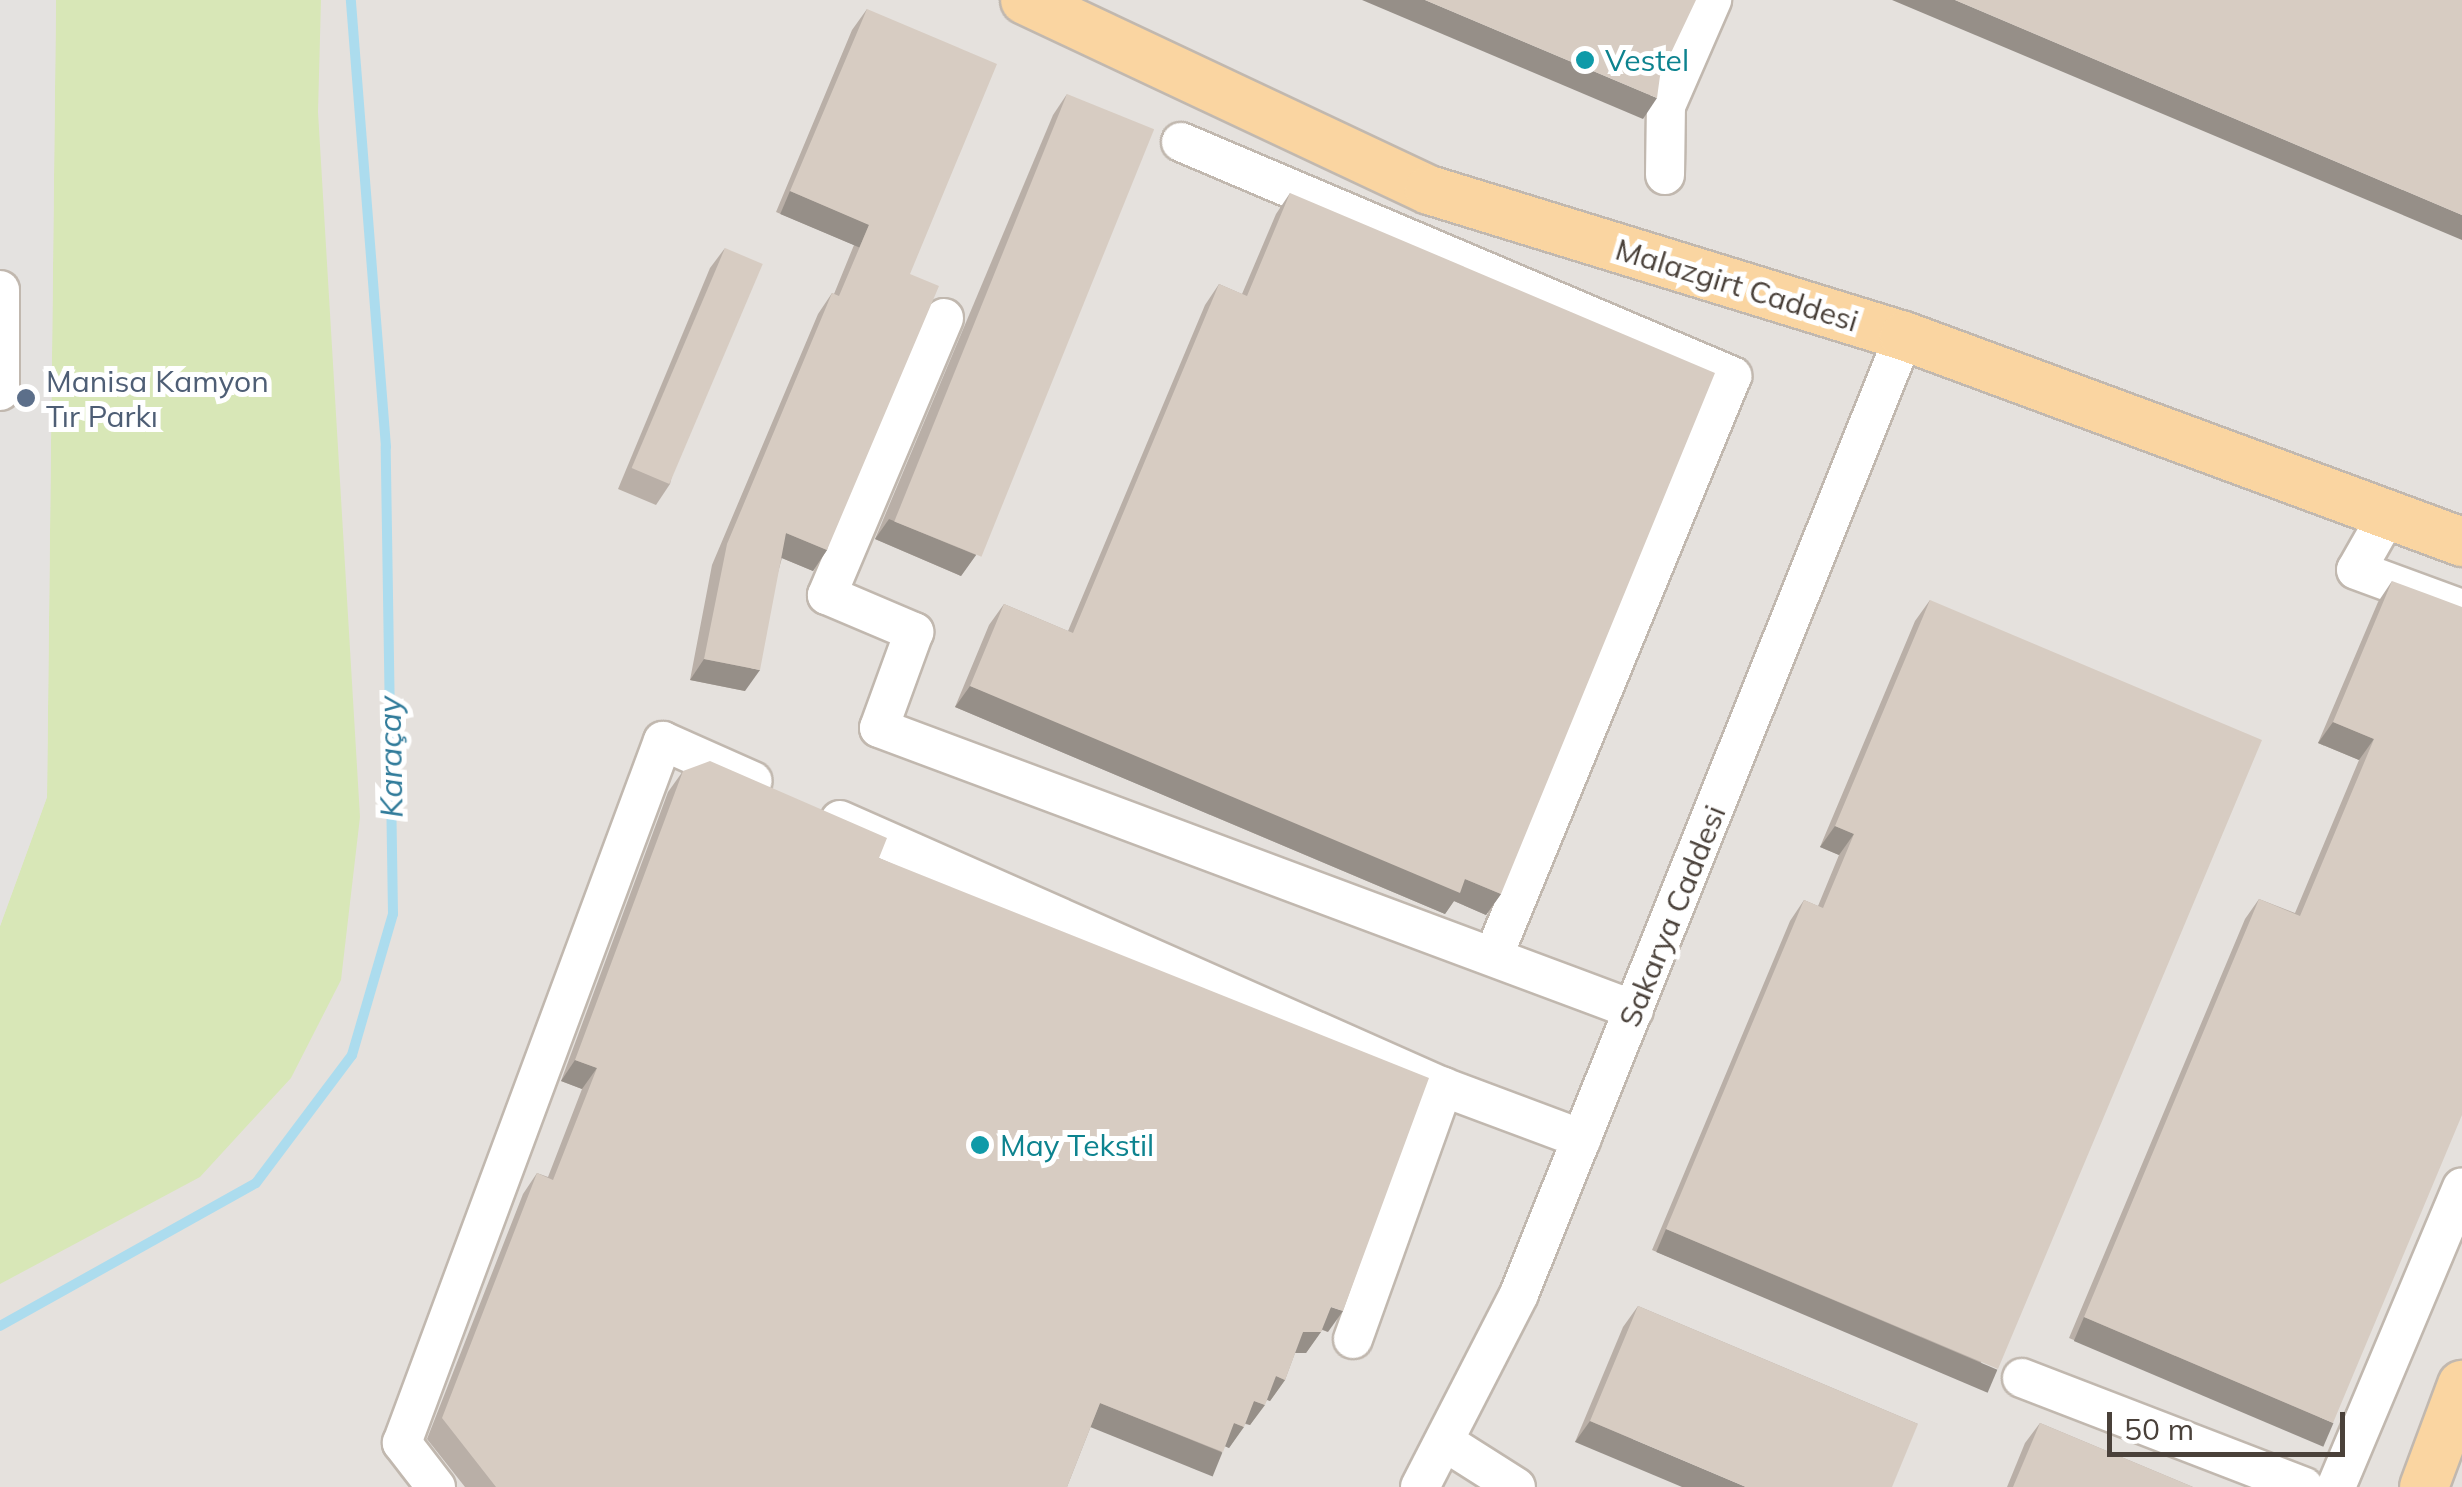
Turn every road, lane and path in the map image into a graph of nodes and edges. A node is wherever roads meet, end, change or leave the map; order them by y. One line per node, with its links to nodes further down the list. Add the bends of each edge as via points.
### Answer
1 (1025, 0): 7 (main road, Malazgirt Caddesi, via 1429,190)
2 (1712, 0): 4 (street, via 1666,106)
3 (1181, 142): 12 (street, via 1732,376)
4 (1665, 175)
5 (0, 290): 8 (street)
6 (944, 318): 12 (street, via 827,595 914,632 879,728)
7 (1904, 336): 9 (main road, Malazgirt Caddesi); 13 (street, Sakarya Caddesi)
8 (0, 390)
9 (2388, 514): 10 (main road, Malazgirt Caddesi); 11 (street, via 2356,570)
10 (2462, 542)
11 (2462, 609)
12 (1493, 957): 13 (street)
13 (1634, 1010): 15 (street, Sakarya Caddesi)
14 (1443, 1087): 15 (street); 17 (street); 21 (street, via 663,741 402,1443)
15 (1582, 1139): 20 (street, Sakarya Caddesi, via 1518,1294)
16 (2462, 1186): 25 (street)
17 (1353, 1338)
18 (2022, 1378): 24 (street)
19 (2462, 1385): 26 (main road)
20 (1445, 1442): 22 (street, Sakarya Caddesi); 23 (street)
21 (436, 1487)
22 (1420, 1487)
23 (1516, 1487)
24 (2304, 1487)
25 (2336, 1487)
26 (2424, 1487)

